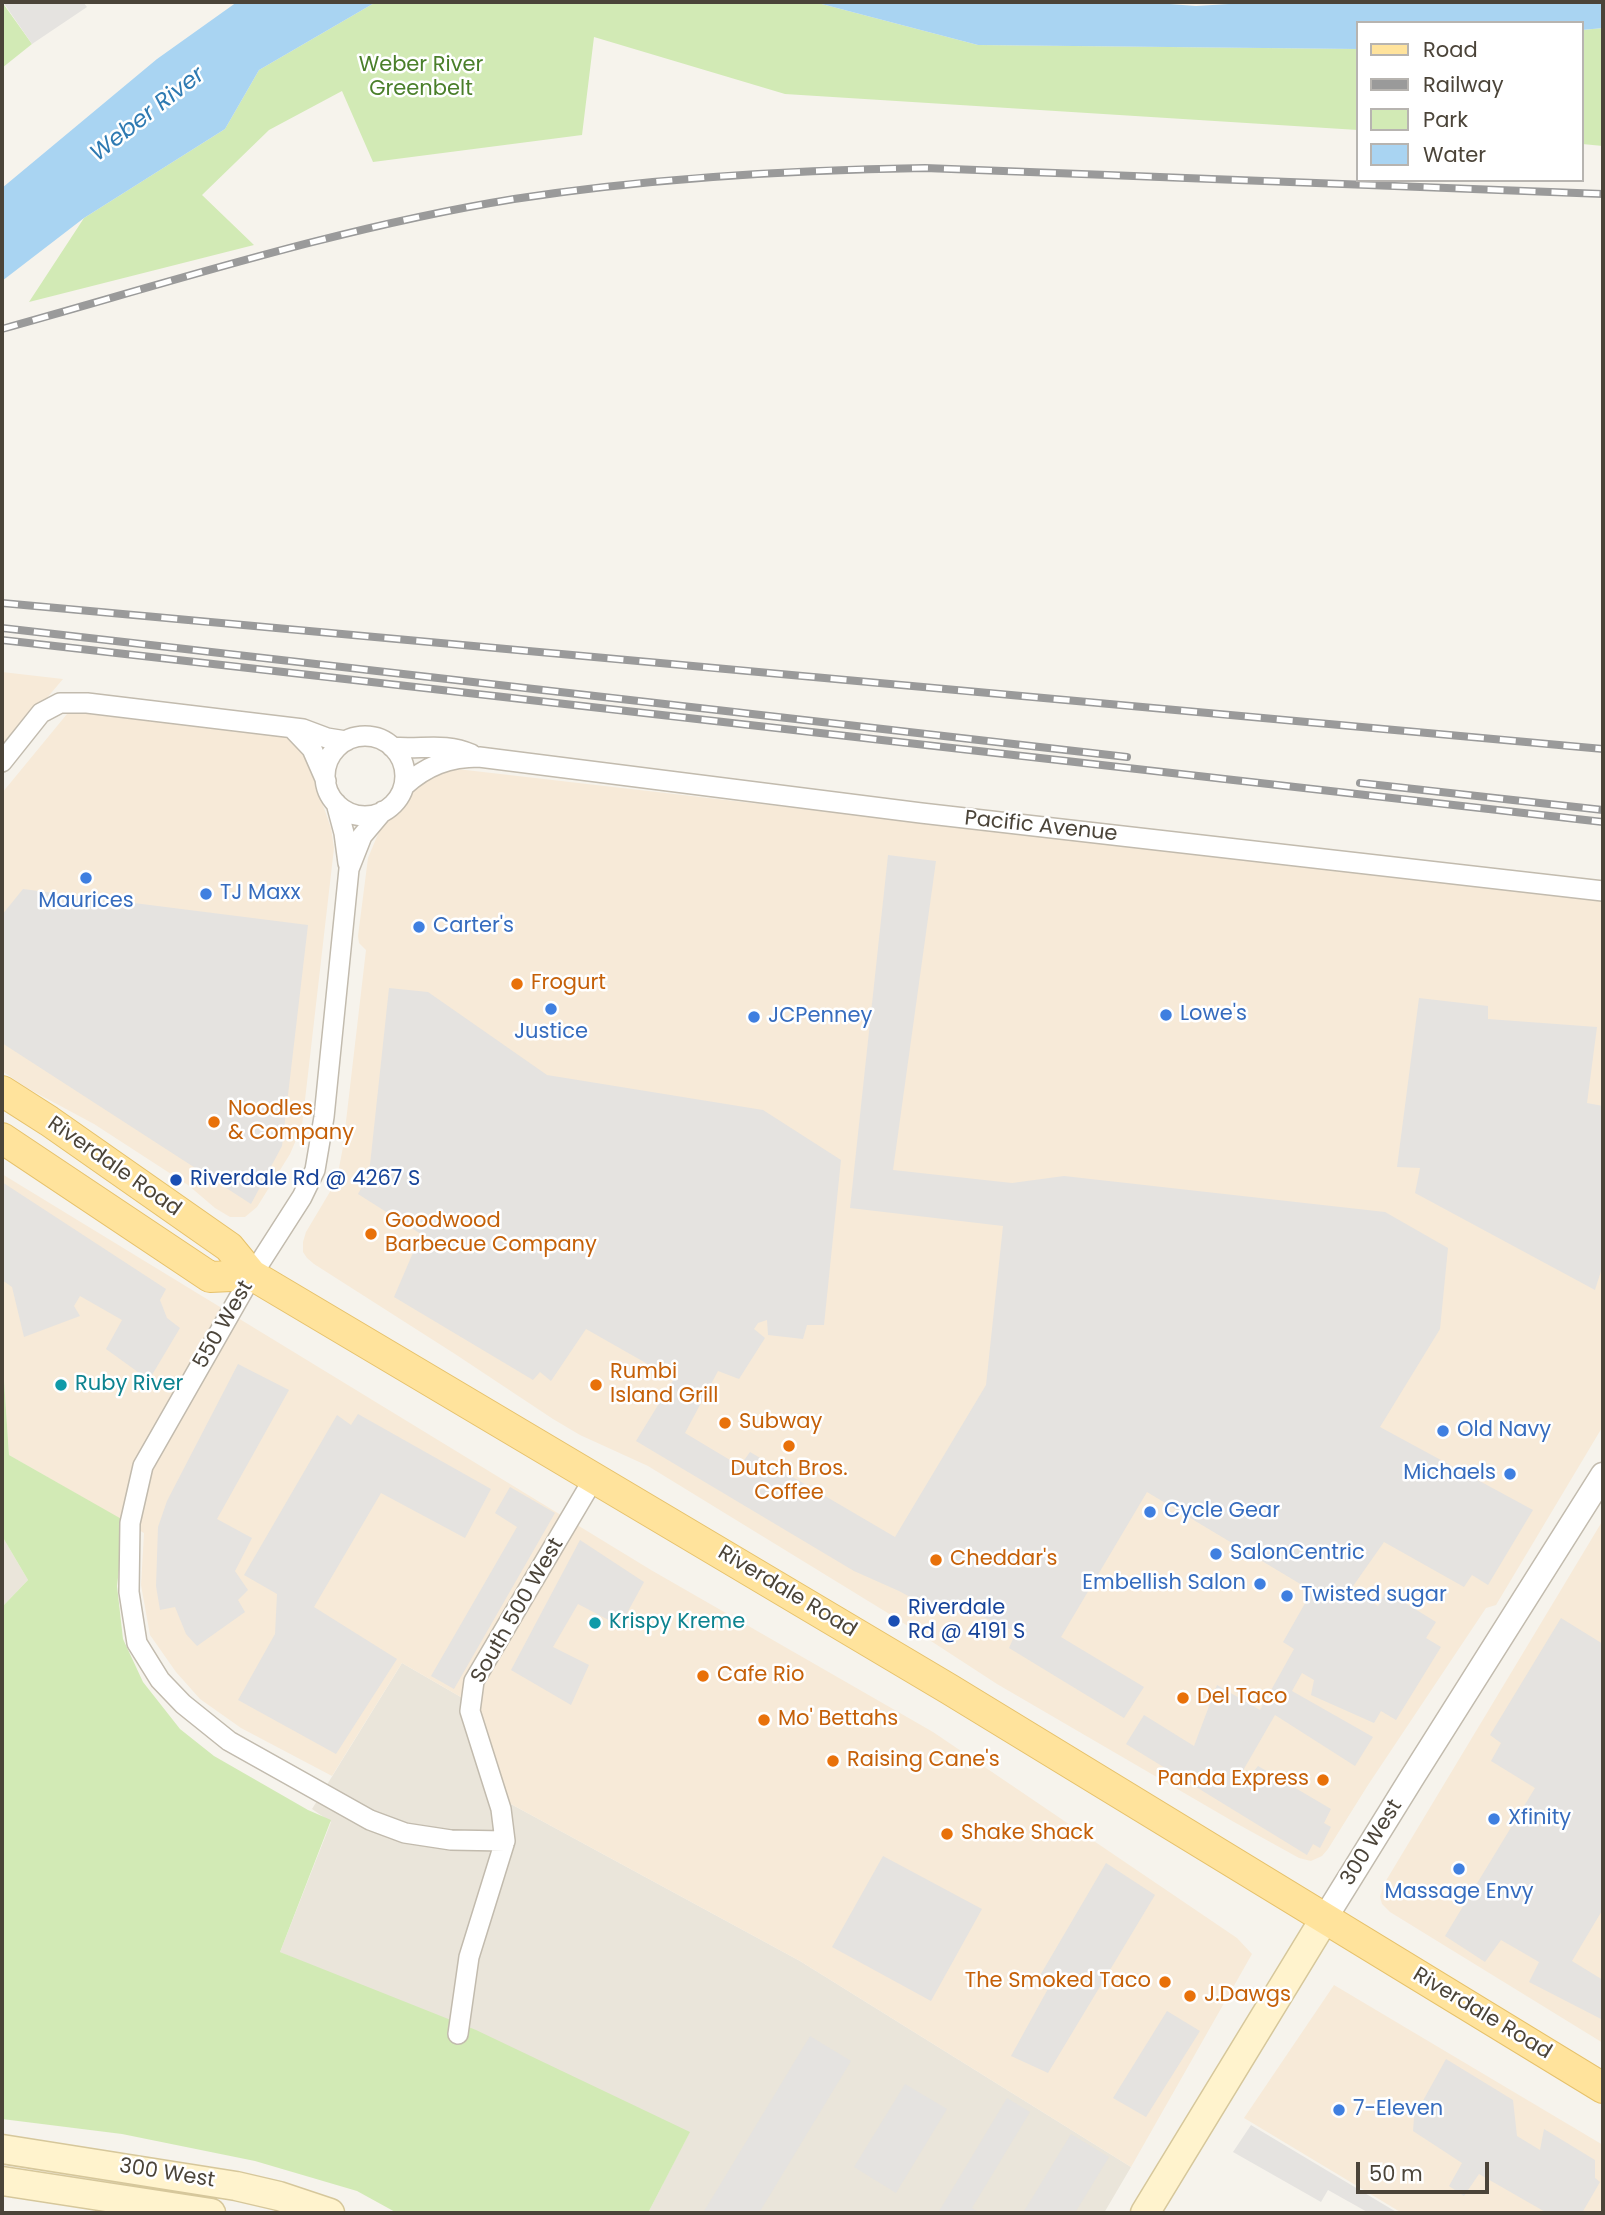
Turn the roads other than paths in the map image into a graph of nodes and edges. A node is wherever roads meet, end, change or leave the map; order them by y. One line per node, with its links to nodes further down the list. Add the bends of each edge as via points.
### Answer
1 (291, 728): 2 (street); 5 (street, via 60,703 41,713); 6 (street, via 312,749)
2 (346, 741): 3 (street, via 368,736); 6 (street, via 329,761)
3 (392, 747): 4 (street, Pacific Avenue, via 440,746); 7 (street, via 402,762)
4 (479, 757): 7 (street, Pacific Avenue, via 440,763); 11 (street, Pacific Avenue)
5 (2, 762)
6 (326, 783): 8 (street)
7 (404, 786): 9 (street, via 396,801)
8 (336, 803): 9 (street, via 359,815); 10 (street)
9 (383, 811): 10 (street, via 362,836)
10 (349, 869): 14 (street, 550 West, via 319,1156 309,1184)
11 (1603, 891)
12 (2, 1091): 14 (main road, Riverdale Road, via 225,1244)
13 (2, 1138): 14 (main road, Riverdale Road, via 210,1277)
14 (252, 1275): 16 (main road, Riverdale Road); 17 (street, 550 West, via 143,1466 130,1522 129,1592 137,1643 175,1696 229,1741 370,1820 405,1833)
15 (1603, 1475): 18 (street, 300 West)
16 (594, 1478): 17 (street, South 500 West, via 474,1681 470,1711 501,1809); 18 (main road, Riverdale Road)
17 (505, 1841): 19 (street, South 500 West, via 469,1958)
18 (1325, 1918): 20 (main road, Riverdale Road); 25 (main road, 300 West)
19 (458, 2034)
20 (1603, 2088)
21 (2, 2149): 24 (main road, 300 West, via 226,2184)
22 (2, 2181): 23 (main road, 300 West)
23 (211, 2213)
24 (330, 2213)
25 (1145, 2213)

